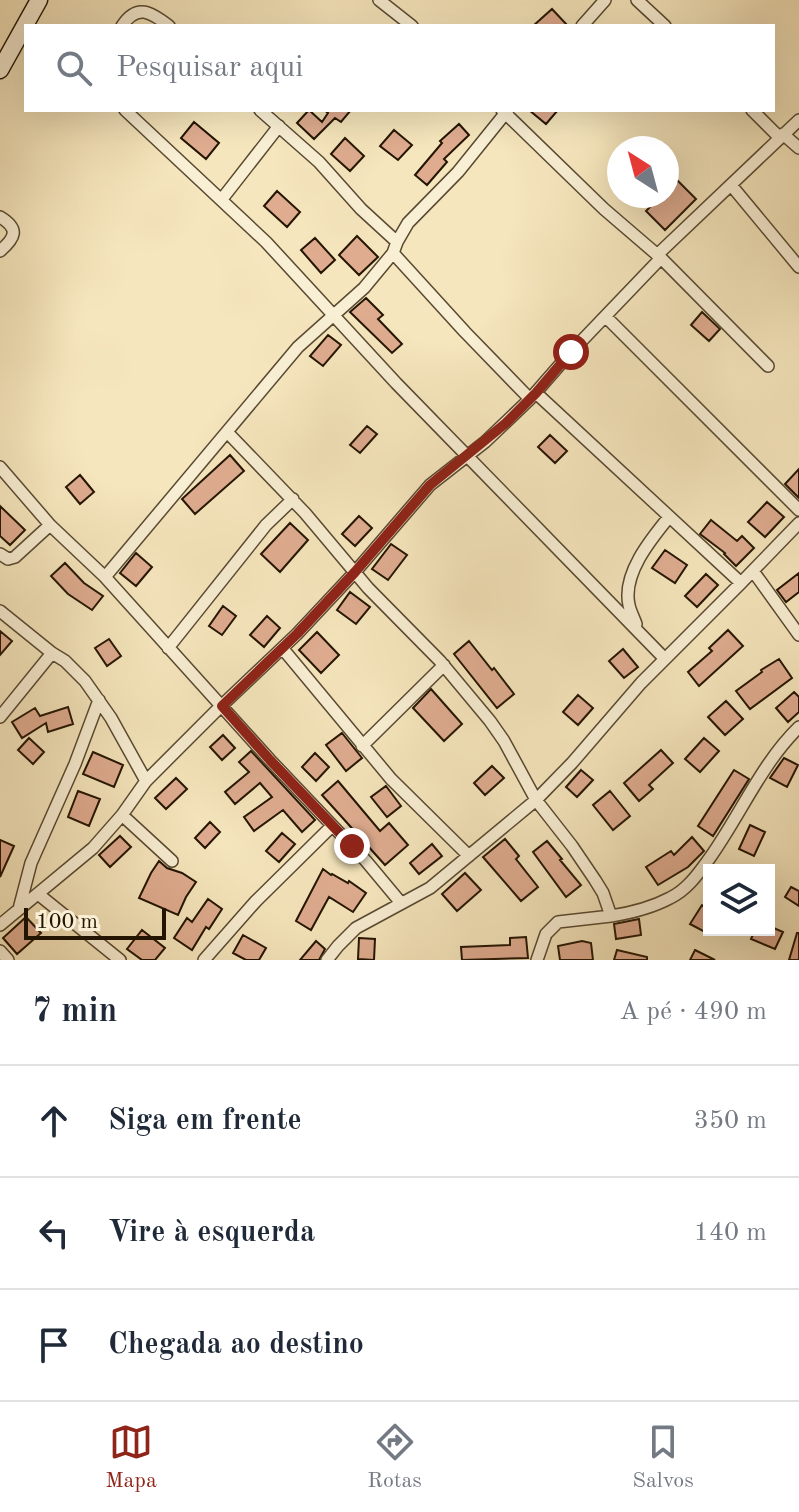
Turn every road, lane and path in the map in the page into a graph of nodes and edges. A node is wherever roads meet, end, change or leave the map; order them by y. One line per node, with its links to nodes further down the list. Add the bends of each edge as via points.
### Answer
1 (38, 0): 5 (main road)
2 (379, 0): 8 (street)
3 (605, 0): 9 (street)
4 (637, 0): 10 (street)
5 (27, 24)
6 (123, 24): 7 (street, via 142,11)
7 (166, 24)
8 (409, 24)
9 (584, 24)
10 (663, 24)
11 (24, 31): 12 (main road)
12 (0, 70)
13 (127, 112): 23 (street)
14 (262, 112): 19 (street)
15 (504, 112): 25 (street, via 458,172 408,223)
16 (506, 112): 27 (street)
17 (754, 112): 20 (street)
18 (799, 120): 20 (street)
19 (279, 126): 23 (street); 25 (street, via 319,162)
20 (781, 136): 21 (street); 22 (street)
21 (799, 148)
22 (731, 185): 27 (street); 28 (street)
23 (222, 199): 29 (street)
24 (0, 217): 26 (street, via 14,231)
25 (395, 248): 29 (street, via 370,282); 32 (street, via 465,332)
26 (0, 251)
27 (659, 257): 30 (street); 31 (street)
28 (799, 267)
29 (333, 315): 33 (street, via 298,347); 34 (street)
30 (606, 317): 32 (street); 37 (street)
31 (768, 366)
32 (533, 396): 34 (street); 38 (street)
33 (227, 432): 36 (street); 44 (street)
34 (468, 455): 43 (street, via 423,492); 47 (street)
35 (0, 467): 40 (street)
36 (293, 499): 43 (street); 49 (street)
37 (799, 510)
38 (669, 517): 45 (street); 47 (street, via 630,581 629,606)
39 (799, 523): 42 (street)
40 (50, 525): 41 (street, via 15,557); 44 (street)
41 (0, 554)
42 (753, 571): 45 (street); 48 (street)
43 (355, 572): 50 (street); 53 (street)
44 (105, 577): 49 (street)
45 (741, 583): 52 (street)
46 (0, 611): 51 (street)
47 (639, 632): 52 (street)
48 (799, 635)
49 (168, 648): 55 (street)
50 (283, 649): 55 (street); 58 (street)
51 (52, 653): 54 (street); 56 (street)
52 (665, 659): 60 (street)
53 (444, 665): 58 (street); 60 (street, via 490,721)
54 (99, 700): 59 (street); 67 (street, via 31,863)
55 (222, 706): 59 (street); 62 (street)
56 (0, 717)
57 (799, 727): 68 (street, via 771,759 725,836 683,890 670,899)
58 (362, 746): 63 (street)
59 (146, 781): 61 (street)
60 (536, 800): 63 (street); 68 (street, via 595,880)
61 (122, 815): 64 (street); 65 (street, via 93,848)
62 (332, 826): 66 (street); 73 (street)
63 (469, 856): 66 (street, via 430,888)
64 (172, 861)
65 (38, 894): 67 (street); 72 (street)
66 (401, 903): 74 (street, via 356,928)
67 (19, 909): 69 (street)
68 (611, 916): 75 (street, via 558,922 546,934)
69 (0, 925)
70 (0, 951): 71 (street)
71 (8, 960)
72 (120, 960)
73 (204, 960)
74 (327, 960)
75 (537, 960)

